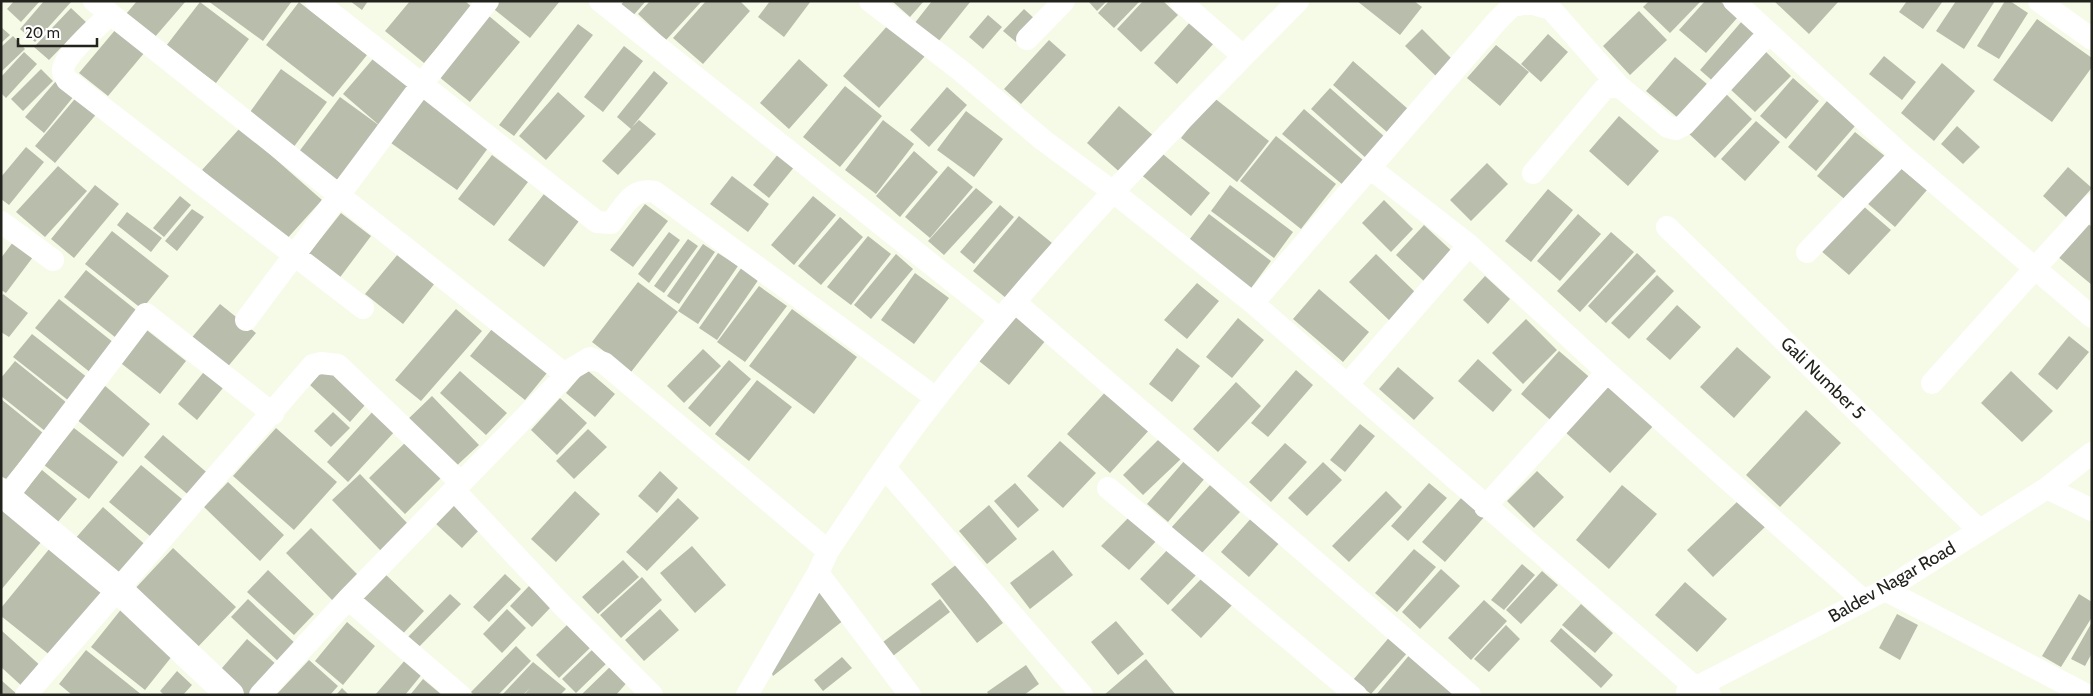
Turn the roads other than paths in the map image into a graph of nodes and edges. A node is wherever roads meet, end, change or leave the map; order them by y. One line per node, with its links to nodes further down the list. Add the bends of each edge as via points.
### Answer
1 (316, 1): 15 (street)
2 (488, 1): 15 (street)
3 (600, 1): 35 (street)
4 (870, 1): 20 (street)
5 (1064, 1): 13 (street)
6 (1180, 1): 14 (street)
7 (1298, 1): 14 (street)
8 (1734, 1): 11 (street)
9 (2039, 1): 12 (street)
10 (102, 8): 21 (street); 27 (street, via 63,67 67,80)
11 (1769, 33): 16 (street, via 1684,125 1676,129 1668,128); 17 (street)
12 (2092, 38)
13 (1027, 39)
14 (1243, 56): 20 (street)
15 (422, 84): 21 (street); 40 (street, via 597,222 611,223 637,192 655,192)
16 (1619, 86): 18 (street, via 1551,9 1529,3 1512,6); 19 (street, via 1605,88)
17 (1901, 154): 26 (street); 29 (street)
18 (1370, 168): 25 (street); 31 (street)
19 (1533, 173)
20 (1112, 191): 30 (street); 31 (street)
21 (339, 194): 27 (street); 37 (street)
22 (2092, 205): 29 (street)
23 (1, 222): 28 (street)
24 (1667, 227): 50 (street, Gali Number 5)
25 (1470, 245): 36 (street); 39 (street)
26 (1806, 252)
27 (293, 254): 32 (street); 34 (street)
28 (53, 260)
29 (2036, 269): 33 (street); 38 (street)
30 (1016, 303): 35 (street); 67 (street)
31 (1253, 303): 39 (street)
32 (363, 308)
33 (2092, 318)
34 (246, 320)
35 (1000, 320): 40 (street)
36 (1607, 372): 48 (street); 56 (street)
37 (566, 375): 44 (street); 51 (street, via 582,360 590,358 604,363)
38 (1932, 383)
39 (1347, 385): 48 (street)
40 (936, 398): 43 (street)
41 (273, 414): 44 (street, via 313,365 328,363 338,366); 47 (street, via 146,314); 53 (street)
42 (2092, 453): 46 (street, Baldev Nagar Road)
43 (885, 468): 51 (street); 65 (street)
44 (458, 487): 55 (street); 63 (street, via 562,605)
45 (1108, 488): 66 (street)
46 (2047, 488): 49 (street); 50 (street, Baldev Nagar Road)
47 (4, 494): 53 (street)
48 (1485, 507): 59 (street)
49 (2092, 510)
50 (1979, 530): 54 (street, Baldev Nagar Road)
51 (828, 551): 52 (street)
52 (818, 573): 57 (street); 64 (street)
53 (119, 590): 58 (street); 60 (street)
54 (1885, 590): 56 (street, Baldev Nagar Road); 68 (street)
55 (348, 599): 61 (street); 62 (street)
56 (1863, 600): 59 (street, Baldev Nagar Road)
57 (756, 690)
58 (225, 693)
59 (1696, 693)
60 (26, 695)
61 (260, 695)
62 (460, 695)
63 (652, 695)
64 (910, 695)
65 (1082, 695)
66 (1356, 695)
67 (1470, 695)
68 (2087, 695)

